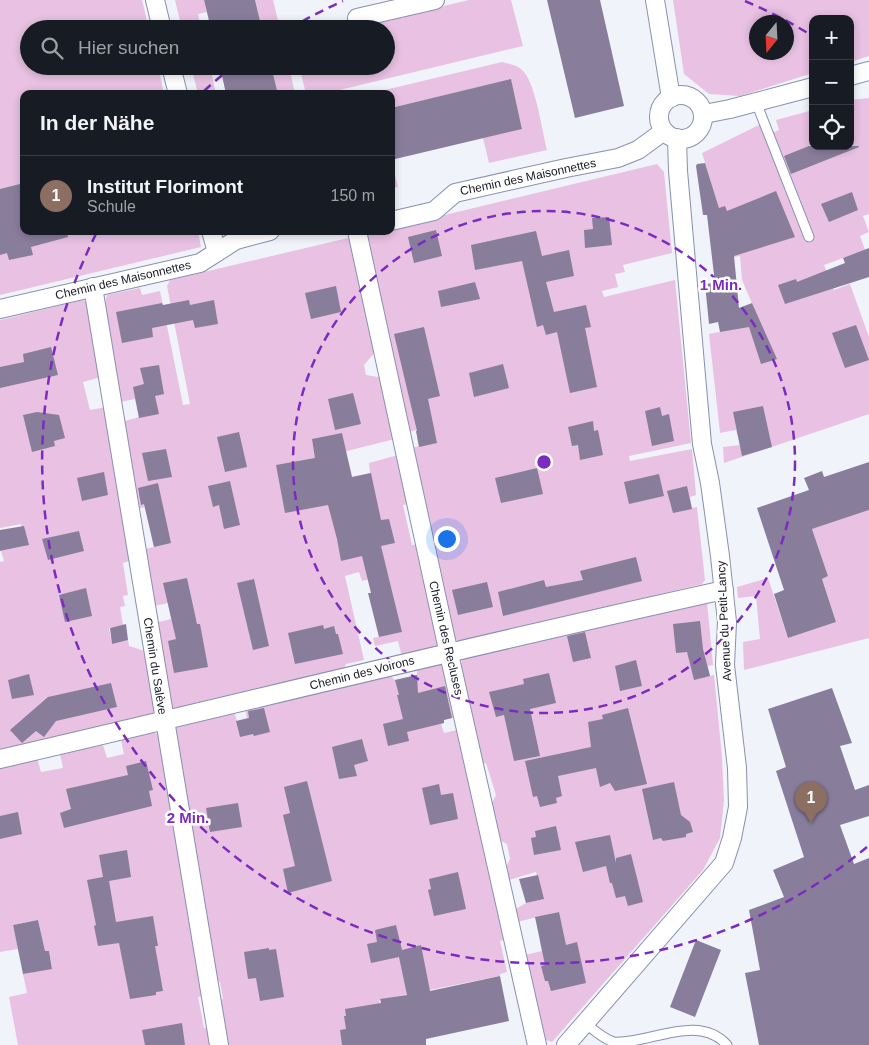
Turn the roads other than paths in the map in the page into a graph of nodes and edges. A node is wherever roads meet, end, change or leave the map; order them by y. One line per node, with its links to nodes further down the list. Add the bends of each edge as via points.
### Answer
1 (155, 0): 5 (street)
2 (435, 0): 4 (street)
3 (655, 0): 11 (street)
4 (357, 18)
5 (160, 20)
6 (869, 71): 8 (street)
7 (173, 75): 10 (street)
8 (854, 75)
9 (809, 87): 12 (street)
10 (177, 90)
11 (671, 98): 13 (street, via 692,97); 14 (street, Avenue du Petit-Lancy, via 659,119)
12 (756, 102): 13 (street); 19 (lane)
13 (704, 114): 14 (street, via 697,133 687,138)
14 (671, 135): 15 (street, Chemin des Maisonnettes, via 618,158 454,193 434,211); 23 (street, Avenue du Petit-Lancy, via 678,171 702,444)
15 (395, 220)
16 (212, 235): 20 (street)
17 (255, 235): 20 (street, Chemin des Maisonnettes, via 236,240)
18 (358, 235): 24 (street, Chemin des Recluses)
19 (809, 237)
20 (217, 252): 21 (street, Chemin des Maisonnettes, via 200,262)
21 (93, 287): 22 (street, Chemin des Maisonnettes); 25 (street, Chemin du Salève)
22 (0, 309)
23 (724, 590): 24 (street, Chemin des Voirons); 27 (street, Avenue du Petit-Lancy, via 726,665 738,807 724,863)
24 (449, 652): 25 (street, Chemin des Voirons); 29 (street, Chemin des Recluses)
25 (164, 721): 26 (street, Chemin des Voirons); 28 (street, Chemin du Salève)
26 (0, 759)
27 (585, 1023): 30 (street, Avenue du Petit-Lancy); 31 (lane, via 605,1039 616,1043 693,1031 710,1034)
28 (218, 1045)
29 (538, 1045)
30 (566, 1045)
31 (726, 1045)

